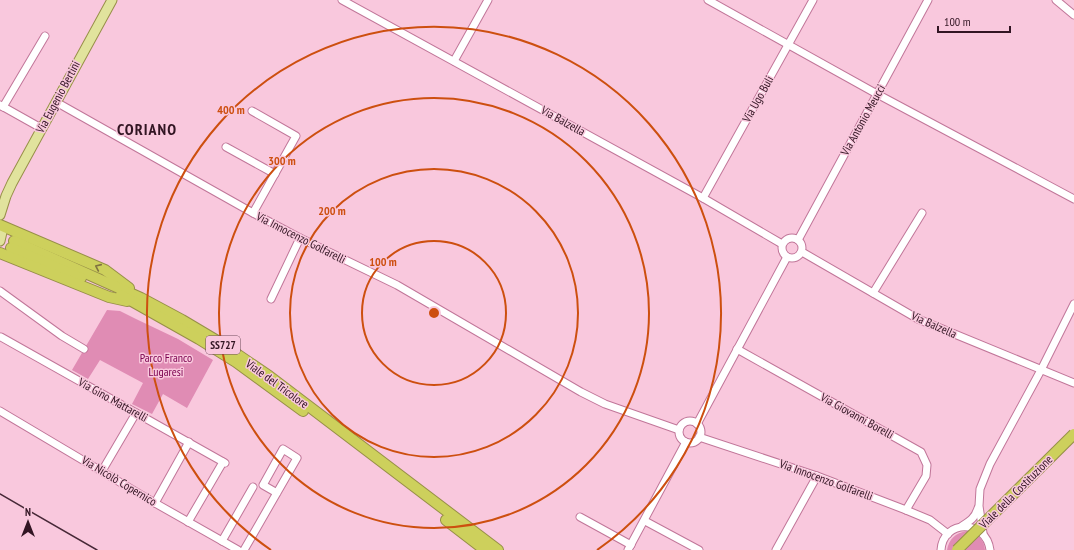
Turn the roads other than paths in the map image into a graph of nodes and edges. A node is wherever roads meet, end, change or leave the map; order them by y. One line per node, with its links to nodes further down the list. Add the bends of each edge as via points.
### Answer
1 (112, 0): 13 (main road, Via Eugenio Bertini)
2 (342, 0): 11 (street, Via Balzella)
3 (488, 0): 11 (street)
4 (708, 0): 10 (street)
5 (813, 0): 10 (street, Via Ugo Buli)
6 (928, 0): 12 (street, Via Antonio Meucci)
7 (1056, 0): 8 (street)
8 (1074, 15)
9 (45, 36): 14 (street)
10 (788, 45): 12 (street); 20 (street, Via Ugo Buli)
11 (454, 61): 20 (street, Via Balzella)
12 (878, 94): 21 (street); 28 (street, Via Antonio Meucci)
13 (56, 102): 16 (main road, Via Eugenio Bertini); 24 (street, Via Innocenzo Golfarelli)
14 (1, 106): 16 (street)
15 (252, 111): 18 (street, via 296,136)
16 (41, 128): 19 (main road, Via Eugenio Bertini)
17 (226, 147): 18 (street)
18 (275, 174): 24 (street)
19 (6, 196): 22 (main road, Via Eugenio Bertini); 25 (main road, Via Eugenio Bertini)
20 (703, 198): 30 (street, Via Balzella)
21 (1074, 199)
22 (0, 204)
23 (922, 212): 36 (street)
24 (253, 213): 27 (street, Via Innocenzo Golfarelli)
25 (0, 215)
26 (0, 225): 29 (main road); 38 (highway, one-way to 26, via 105,270)
27 (300, 238): 37 (street); 48 (street, Via Innocenzo Golfarelli, via 397,285 581,392 605,404)
28 (798, 240): 30 (street, via 789,238); 33 (street, via 802,245)
29 (0, 241)
30 (782, 244): 34 (street, via 782,250)
31 (12, 245): 38 (highway, Viale del Tricolore / SS727)
32 (0, 252): 38 (highway, via 109,297)
33 (802, 252): 34 (street, via 797,257); 36 (street, Via Balzella)
34 (787, 257): 42 (street)
35 (0, 291): 41 (street)
36 (873, 293): 43 (street, Via Balzella, via 918,319)
37 (271, 299)
38 (138, 300): 58 (highway, Viale del Tricolore / SS727, via 182,320 269,376)
39 (1074, 304): 43 (street)
40 (1, 337): 46 (street, Via Gino Mattarelli)
41 (84, 349)
42 (738, 349): 47 (street); 61 (street, Via Giovanni Borelli, via 921,452 927,465 926,476)
43 (1041, 370): 44 (street, Via Balzella); 60 (street, via 990,464 980,489)
44 (1074, 383)
45 (0, 411): 54 (street, Via Nicolò Copernico)
46 (136, 413): 51 (street, Via Gino Mattarelli); 54 (street)
47 (697, 424): 48 (street, via 685,422); 50 (street)
48 (679, 430): 52 (street, via 680,436)
49 (1074, 434): 77 (highway, Viale della Costituzione, bridge)
50 (699, 436): 52 (street, via 695,441); 55 (street, Via Innocenzo Golfarelli)
51 (189, 442): 59 (street); 64 (street, Via Gino Mattarelli, via 224,462)
52 (686, 442): 63 (street)
53 (1074, 442): 78 (highway, Viale della Costituzione)
54 (102, 472): 59 (street, Via Nicolò Copernico)
55 (817, 476): 61 (street, Via Innocenzo Golfarelli); 75 (street)
56 (253, 488): 68 (street)
57 (277, 493): 57 (street, via 263,485 282,449 297,458); 71 (street)
58 (420, 496): 72 (highway, Viale del Tricolore / SS727); 73 (highway, Viale del Tricolore / SS727)
59 (154, 503): 64 (street, Via Nicolò Copernico)
60 (979, 506): 65 (street, via 972,520); 66 (street)
61 (906, 510): 67 (street, Via Innocenzo Golfarelli, via 930,520)
62 (580, 517): 69 (street)
63 (645, 521): 69 (street); 74 (street)
64 (188, 522): 68 (street, Via Nicolò Copernico)
65 (961, 527): 66 (street, via 976,529); 67 (street)
66 (982, 533): 79 (street, via 987,538)
67 (948, 534): 76 (street)
68 (222, 541): 70 (street, Via Nicolò Copernico)
69 (630, 547)
70 (238, 550)
71 (244, 550)
72 (486, 550)
73 (498, 550)
74 (699, 550)
75 (776, 550)
76 (941, 550)
77 (957, 550)
78 (967, 550)
79 (990, 550)

